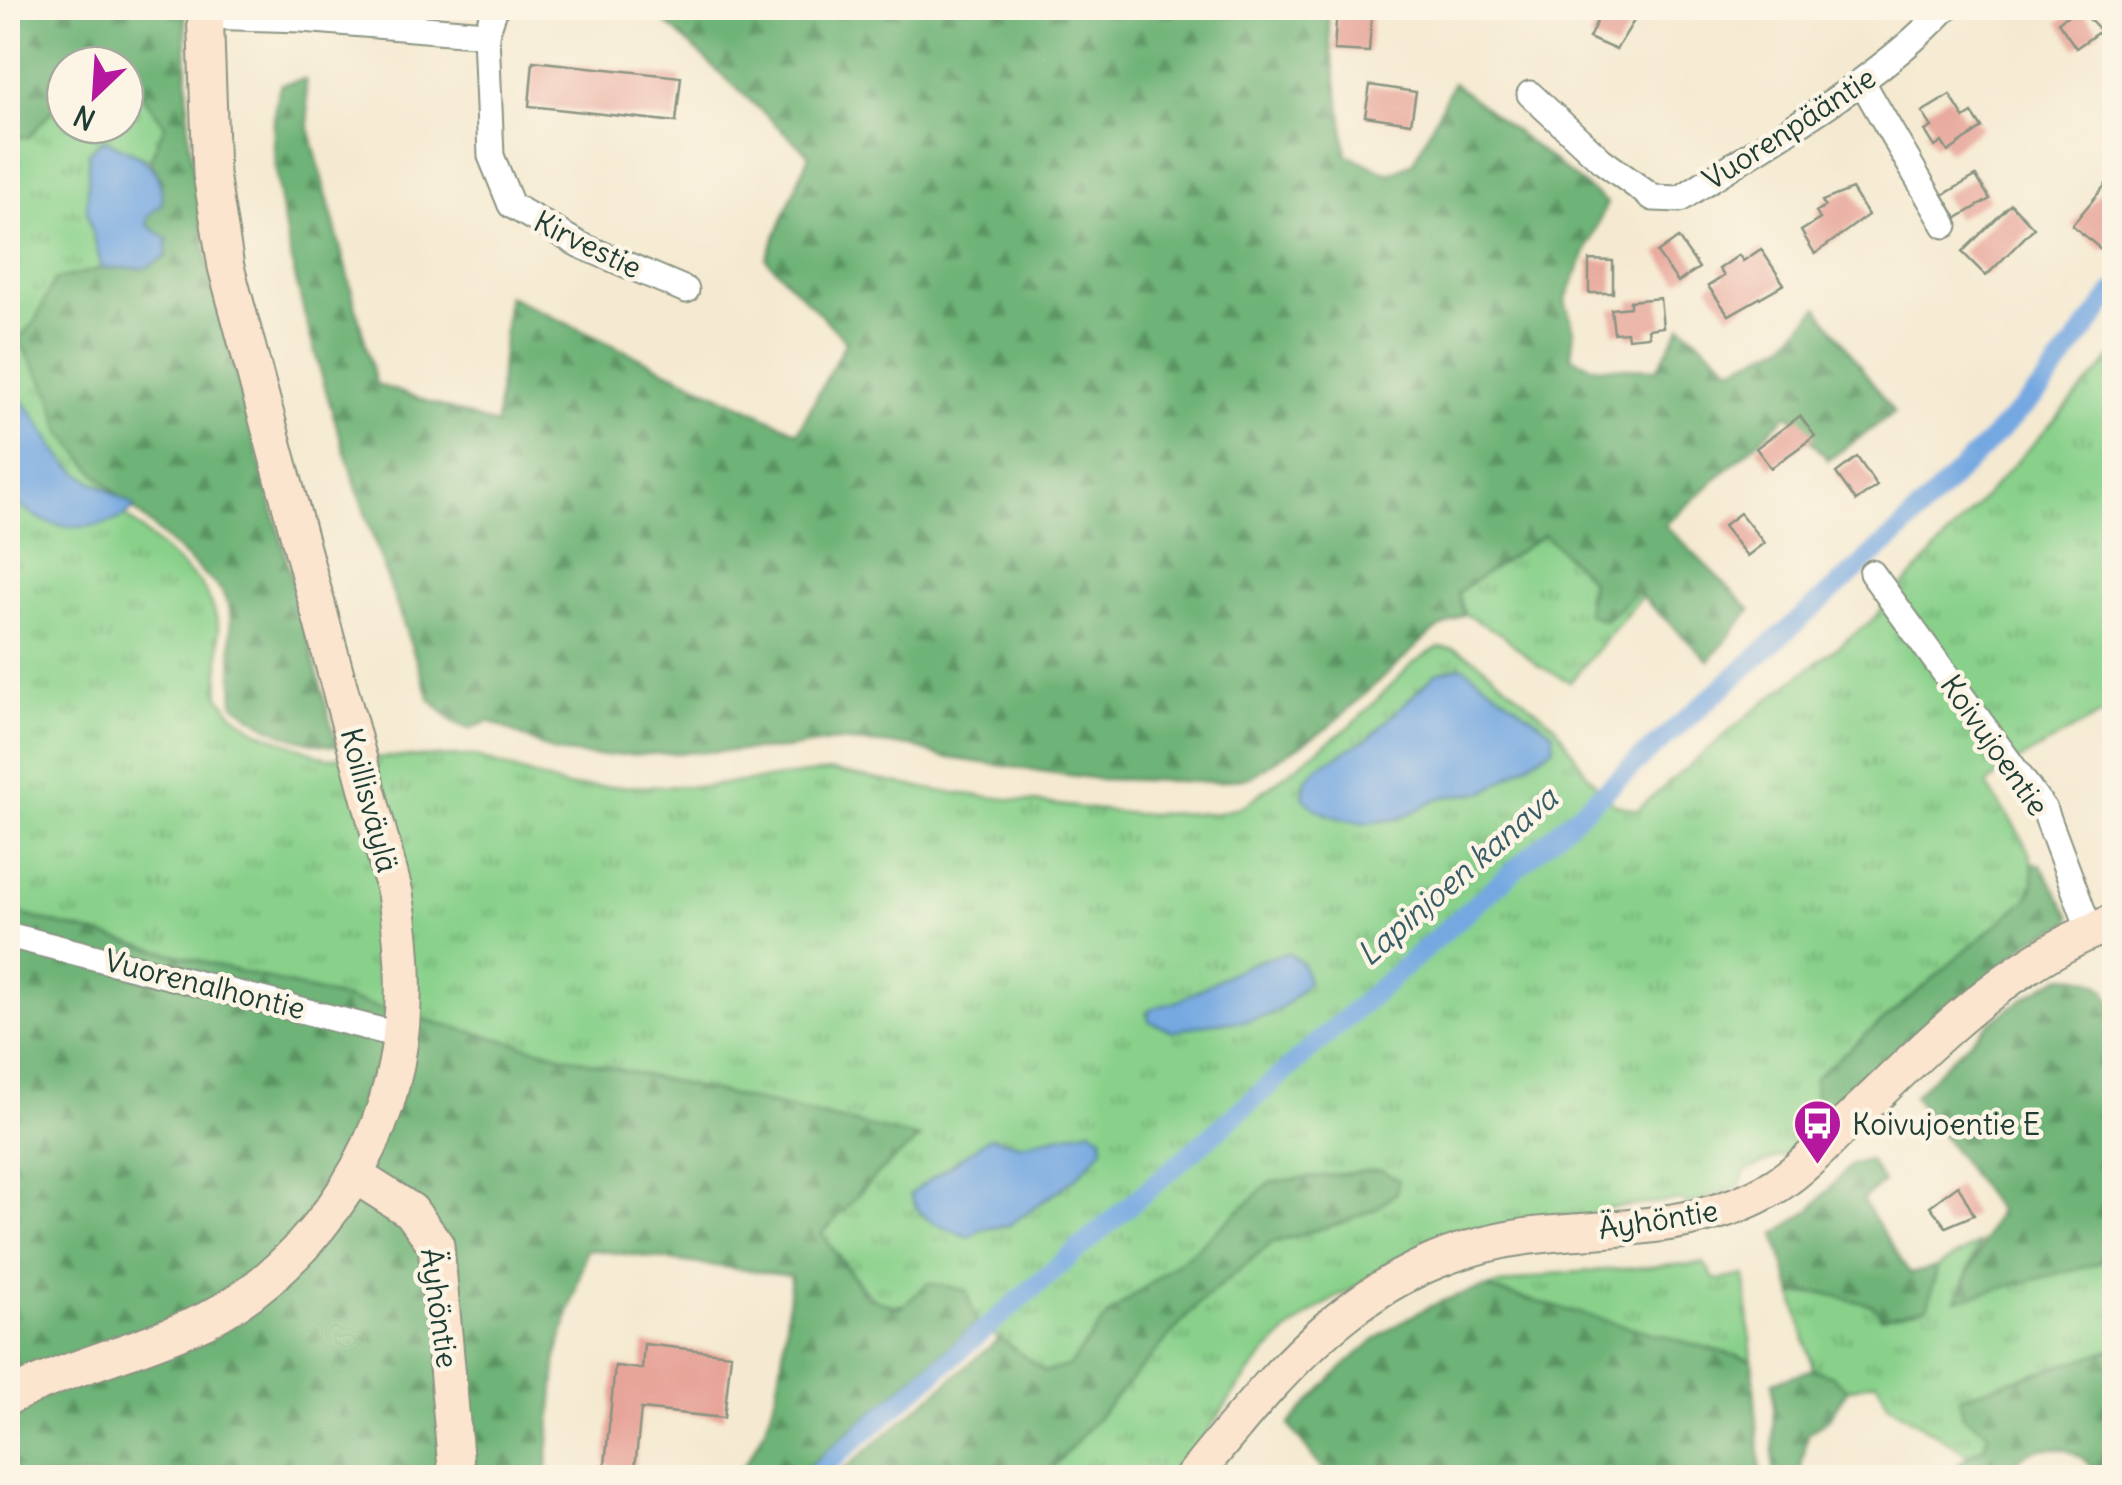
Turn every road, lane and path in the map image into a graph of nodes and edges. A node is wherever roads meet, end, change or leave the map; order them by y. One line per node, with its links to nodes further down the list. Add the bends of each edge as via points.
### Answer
1 (495, 8): 4 (street, Kirvestie)
2 (1946, 8): 5 (street, Vuorenpääntie)
3 (205, 12): 4 (street); 12 (main road, Koillisväylä, via 210,174 226,267 395,893 404,947)
4 (486, 34): 8 (street, Kirvestie, via 490,156 511,205 580,245)
5 (1862, 82): 6 (street, Vuorenpääntie, via 1680,198 1652,198); 7 (street)
6 (1530, 94)
7 (1945, 225)
8 (686, 290)
9 (1872, 574): 10 (street, Koivujoentie, via 2045,810)
10 (2102, 927): 16 (main road, Äyhöntie, via 2060,943 2002,981 1929,1042 1811,1159 1750,1200 1694,1219 1498,1242 1374,1293 1296,1352)
11 (8, 935): 12 (street, Vuorenalhontie)
12 (402, 1036): 13 (main road, Koillisväylä, via 374,1144)
13 (356, 1176): 14 (main road, Koillisväylä, via 315,1232 244,1298 208,1319); 15 (main road, Äyhöntie, via 410,1211 436,1245)
14 (8, 1397)
15 (458, 1478)
16 (1192, 1478)

